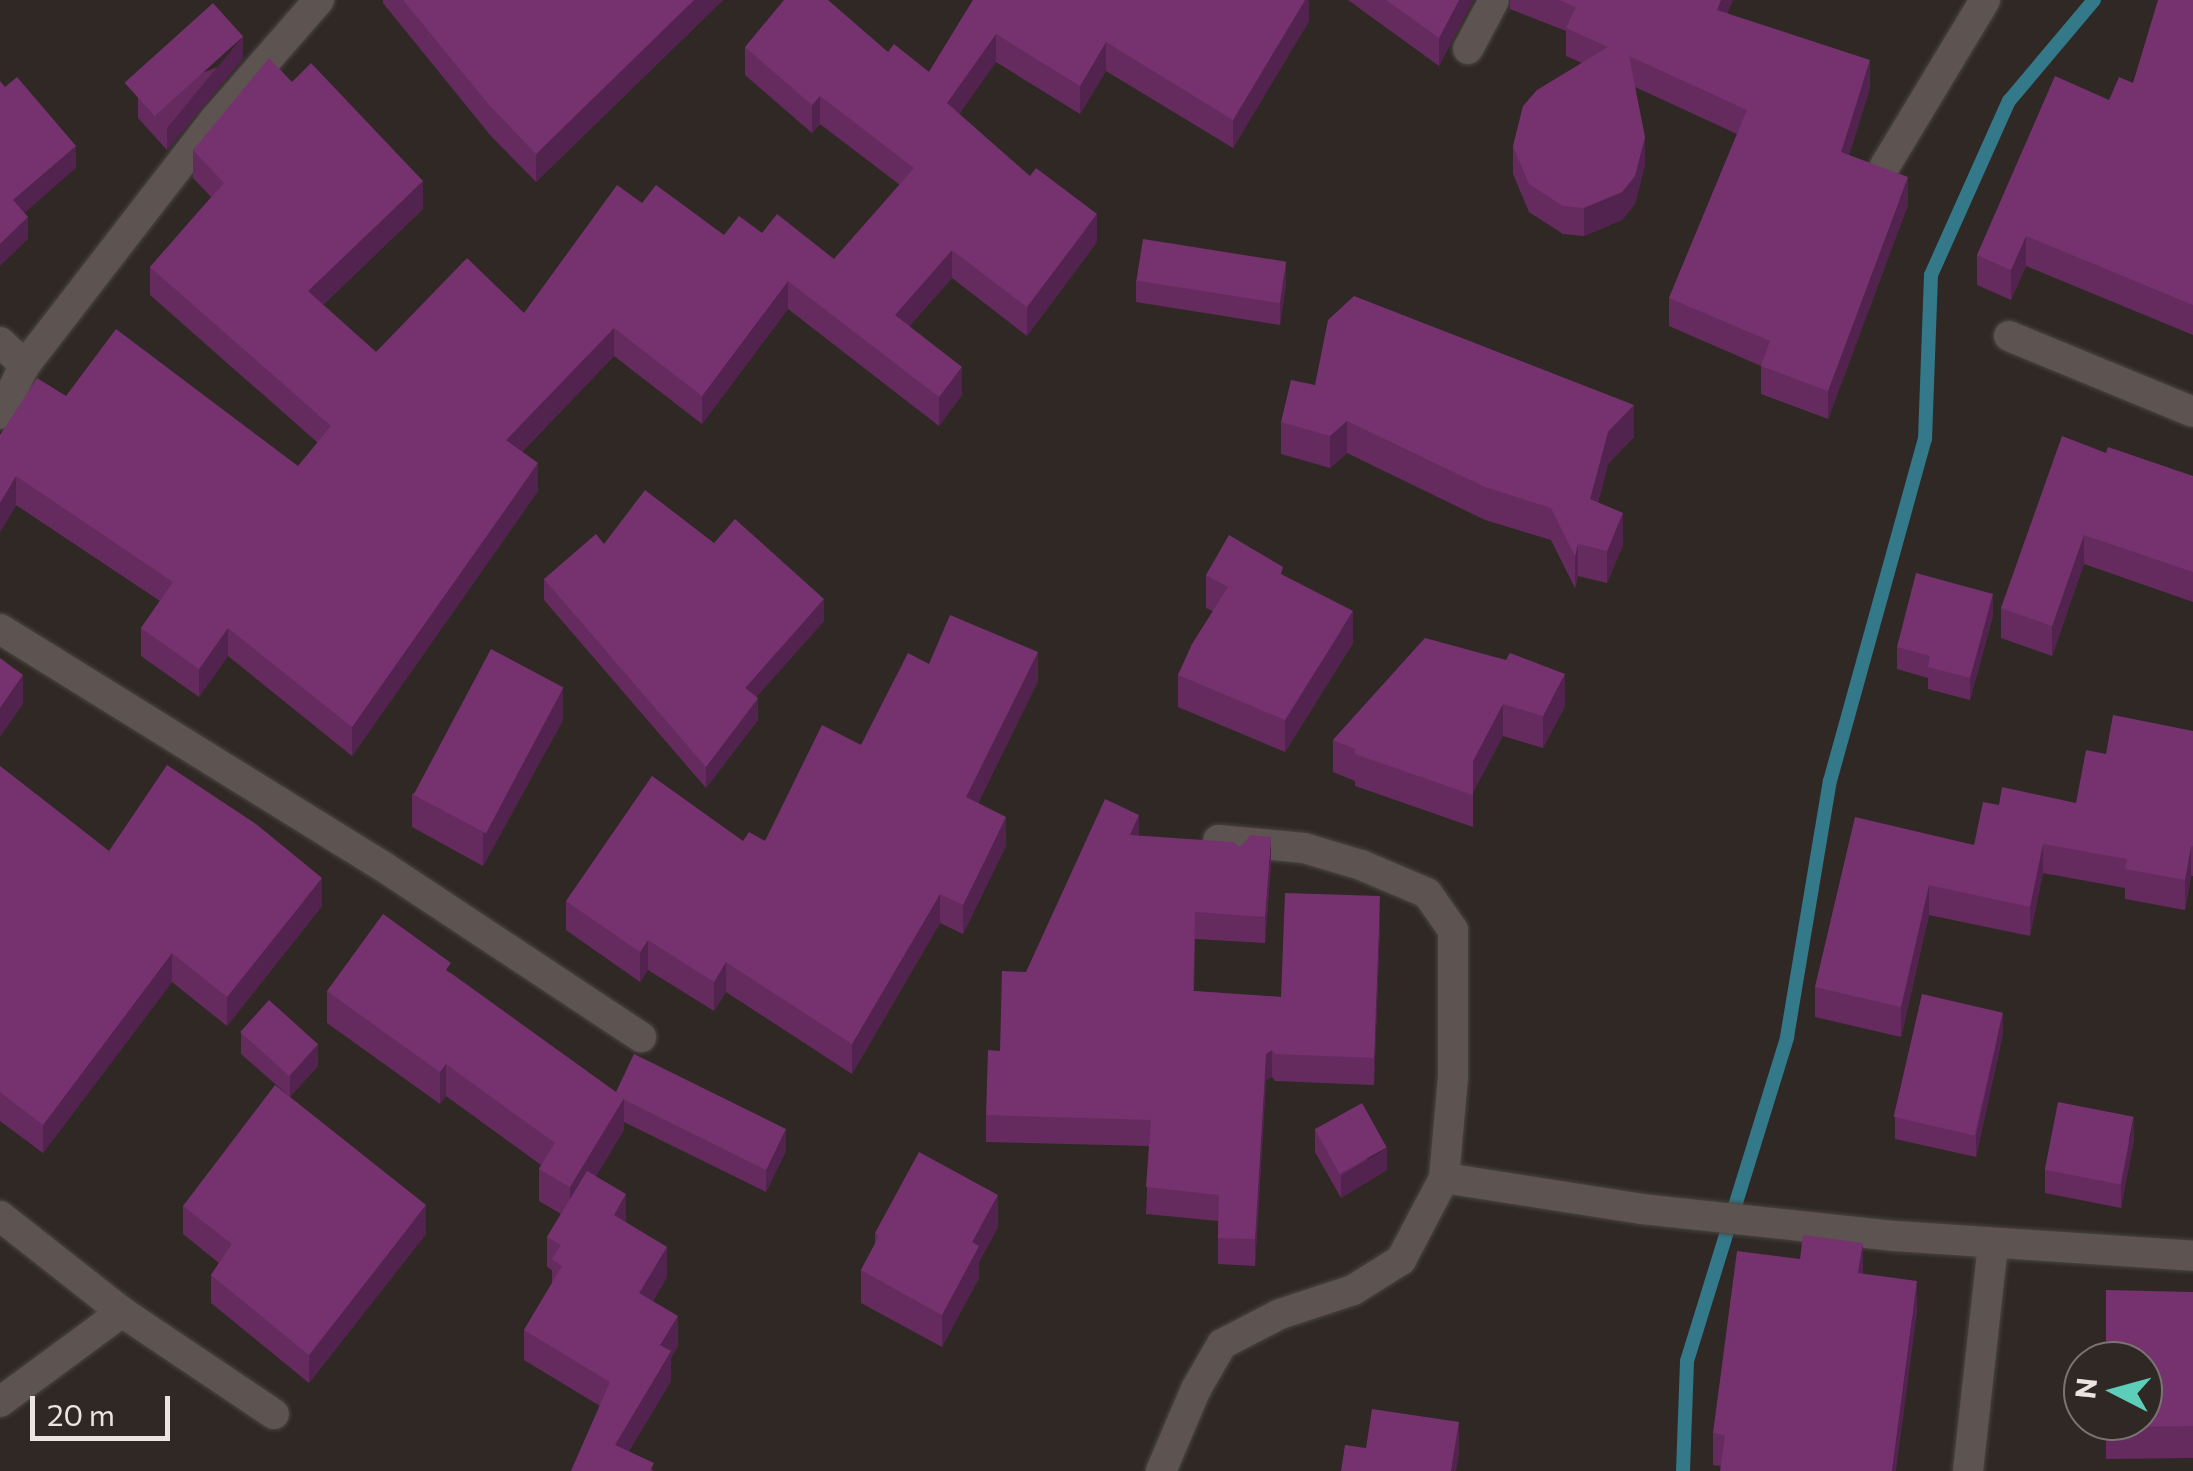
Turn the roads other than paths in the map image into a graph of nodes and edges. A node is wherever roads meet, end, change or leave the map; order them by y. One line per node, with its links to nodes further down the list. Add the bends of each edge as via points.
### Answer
1 (319, 0): 8 (street, via 216,118)
2 (1494, 0): 4 (street)
3 (1986, 0): 5 (street)
4 (1468, 49)
5 (1885, 166)
6 (2009, 336): 9 (street)
7 (0, 342): 8 (street)
8 (26, 365): 10 (street)
9 (2193, 412)
10 (0, 414)
11 (0, 629): 13 (street, via 382,865)
12 (1218, 840): 14 (street, via 1304,848 1361,865 1427,894 1453,930)
13 (641, 1037)
14 (1444, 1178): 16 (street, via 1642,1209); 21 (street, via 1401,1260 1353,1290 1280,1314 1222,1344)
15 (0, 1216): 18 (street)
16 (1992, 1243): 17 (street); 22 (street)
17 (2193, 1256)
18 (122, 1312): 19 (street); 20 (street)
19 (0, 1402)
20 (274, 1414)
21 (1161, 1471)
22 (1968, 1471)

